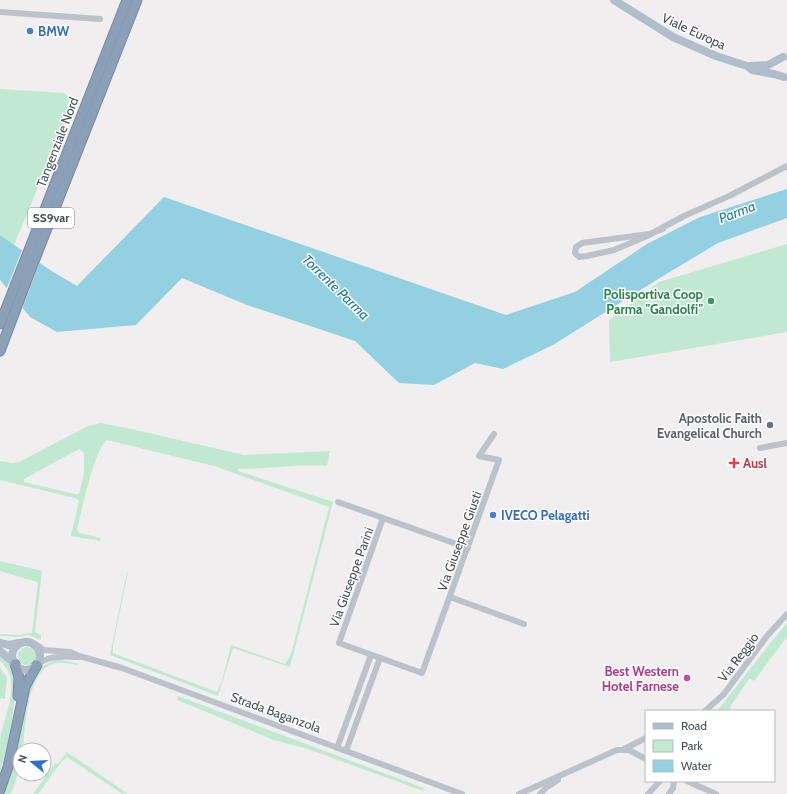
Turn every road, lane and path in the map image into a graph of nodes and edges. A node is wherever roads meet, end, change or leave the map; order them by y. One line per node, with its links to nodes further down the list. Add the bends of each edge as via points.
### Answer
1 (127, 0): 9 (highway)
2 (137, 0): 9 (highway)
3 (614, 0): 7 (main road, Viale Europa, via 673,37)
4 (0, 12): 5 (street)
5 (100, 19)
6 (785, 56): 7 (main road, Viale Europa, via 768,65); 8 (main road, Viale Europa, via 778,62 780,75)
7 (746, 66): 8 (main road, Viale Europa, via 752,70)
8 (785, 78)
9 (99, 83): 12 (highway, Tangenziale Nord / SS9var); 13 (highway, SS9var)
10 (787, 166): 11 (street, via 684,216)
11 (663, 229): 11 (street, via 649,234 582,243 576,247 576,253 579,257 584,257 614,250)
12 (0, 324)
13 (0, 351)
14 (494, 434): 19 (street, Via Giuseppe Giusti, via 479,456 499,460)
15 (787, 443): 16 (street)
16 (760, 448)
17 (338, 502): 18 (street)
18 (383, 518): 19 (street); 27 (street, Via Giuseppe Parini, via 339,643)
19 (468, 548): 20 (street, Via Giuseppe Giusti)
20 (450, 597): 22 (street); 29 (street, Via Giuseppe Giusti, via 422,674)
21 (787, 614): 32 (street, Via Reggio, via 767,636 724,694)
22 (524, 624)
23 (0, 643): 24 (main road, Strada Baganzola)
24 (19, 643): 25 (main road, Strada Baganzola, via 28,641); 30 (main road, via 12,652)
25 (37, 645): 28 (street, Strada Baganzola, via 44,650 67,651); 31 (main road, via 41,656)
26 (0, 651): 30 (main road, Strada Baganzola)
27 (371, 655): 29 (street); 34 (street)
28 (81, 657): 31 (street, Strada Baganzola, via 52,657); 34 (street, Strada Baganzola, via 122,668)
29 (380, 658): 36 (street)
30 (15, 664): 31 (main road, Strada Baganzola, via 24,670); 39 (highway, via 20,678 19,694)
31 (38, 665): 43 (highway, via 25,687 10,762)
32 (706, 710)
33 (645, 738): 35 (street)
34 (337, 748): 36 (street, Strada Baganzola)
35 (624, 749): 37 (street); 38 (street)
36 (346, 751): 44 (street, Strada Baganzola)
37 (645, 758)
38 (569, 771): 45 (street); 46 (street)
39 (0, 779)
40 (659, 782): 47 (street)
41 (674, 782): 48 (street)
42 (689, 782): 49 (street)
43 (0, 790)
44 (462, 794)
45 (518, 794)
46 (540, 794)
47 (648, 794)
48 (669, 794)
49 (716, 794)

